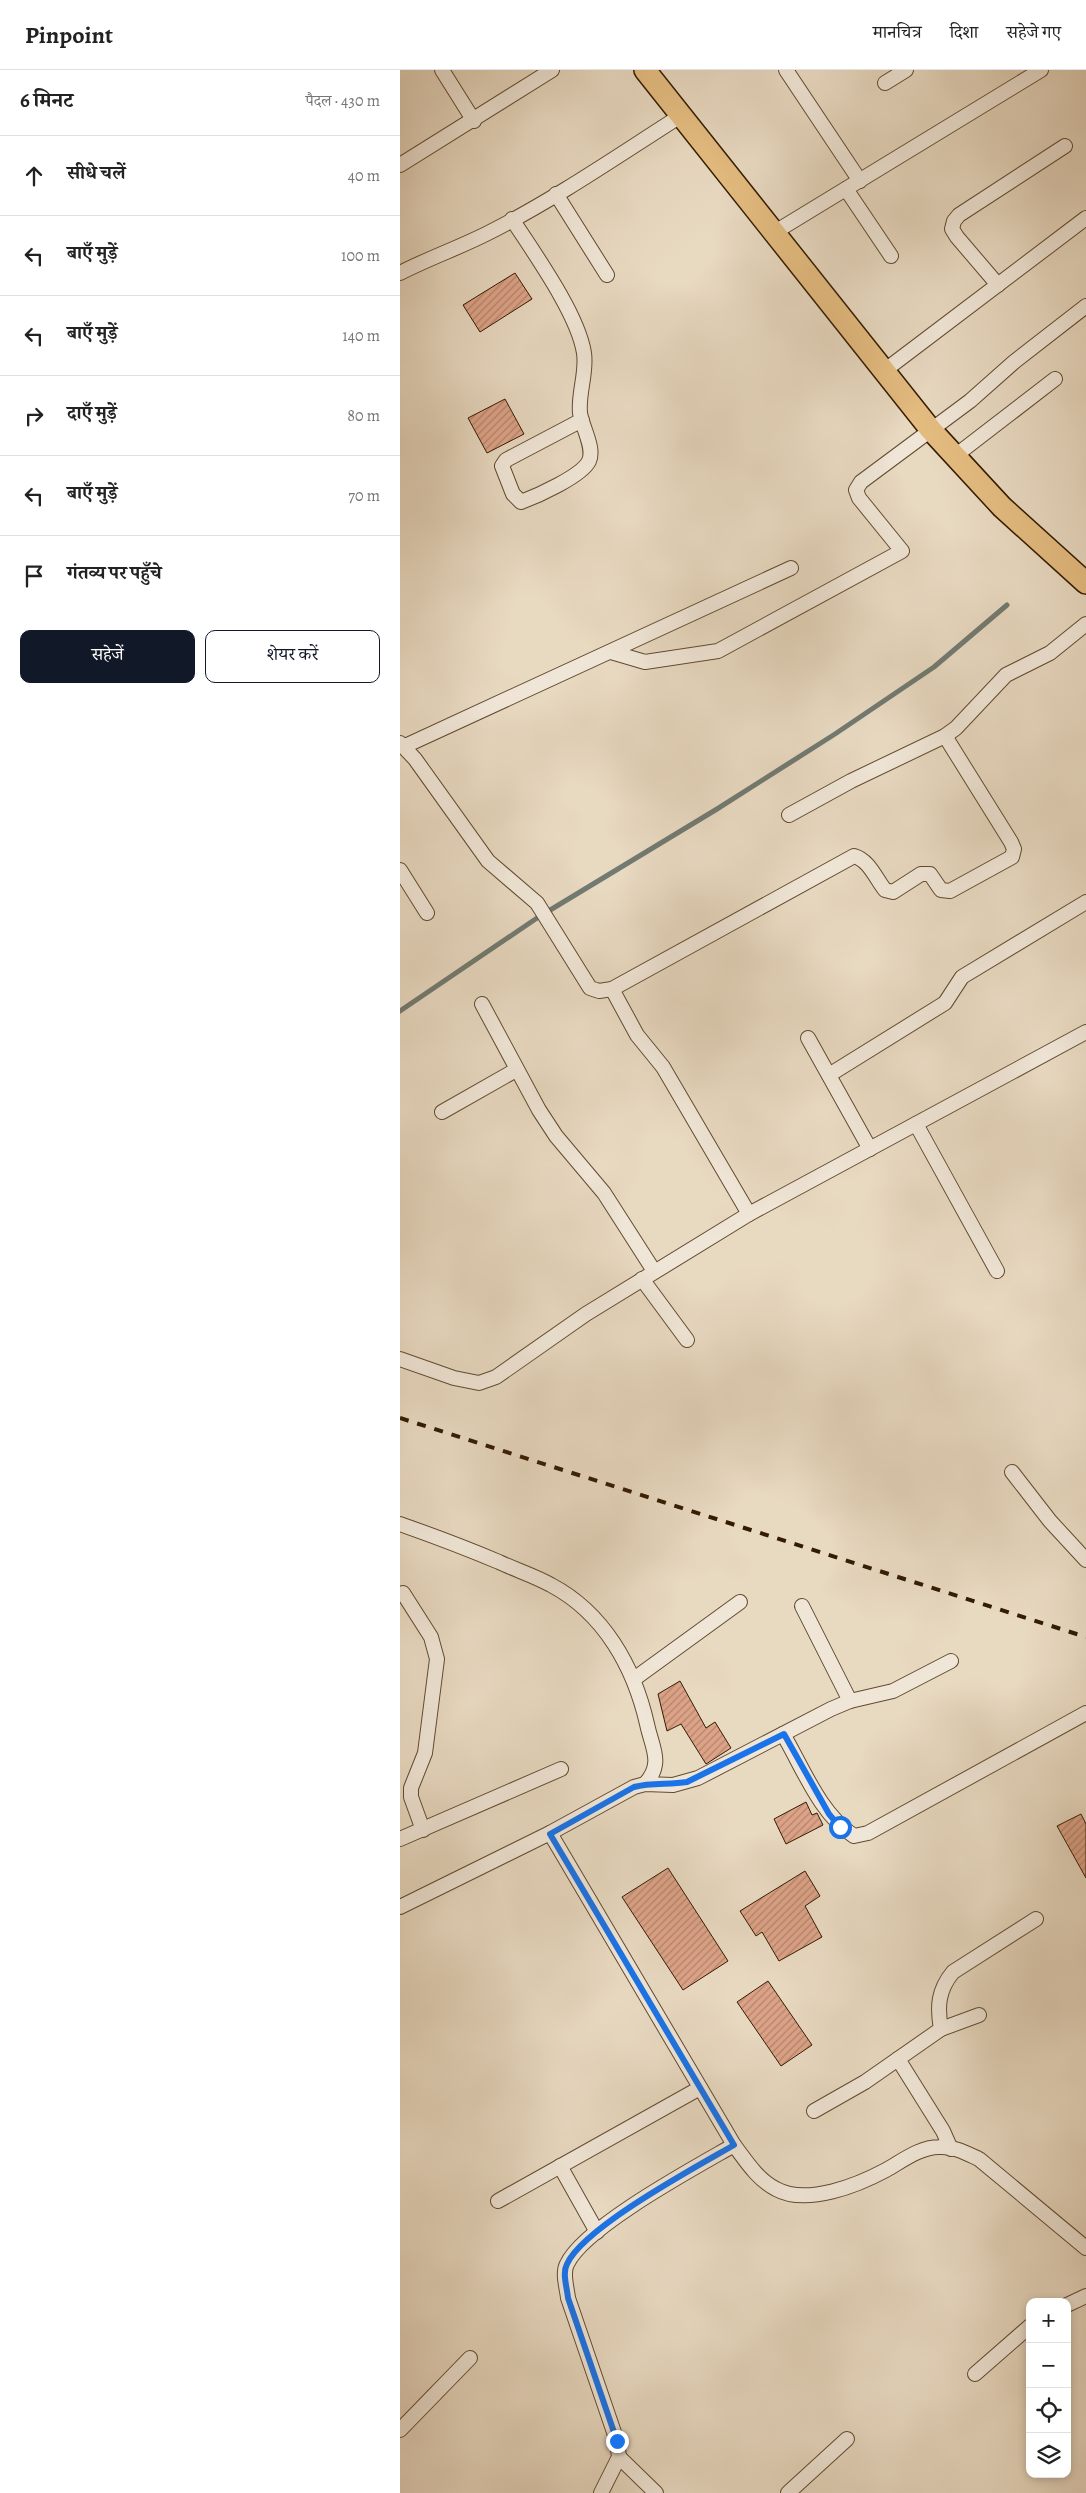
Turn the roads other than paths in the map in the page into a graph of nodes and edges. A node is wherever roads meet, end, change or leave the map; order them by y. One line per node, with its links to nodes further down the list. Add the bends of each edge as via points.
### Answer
1 (442, 70): 9 (street)
2 (552, 70): 9 (street)
3 (786, 70): 12 (street)
4 (906, 70): 7 (street)
5 (1035, 72): 12 (street)
6 (653, 73): 8 (main road)
7 (885, 83)
8 (682, 115): 14 (street); 17 (main road)
9 (474, 121): 11 (street)
10 (1065, 146): 21 (street, via 954,221 952,229 957,237)
11 (400, 165)
12 (860, 181): 13 (street)
13 (846, 189): 17 (street); 18 (street)
14 (556, 194): 16 (street); 20 (street)
15 (1086, 218): 21 (street)
16 (512, 219): 19 (street); 25 (street, via 559,294 583,350 586,366 580,400)
17 (776, 232): 23 (main road)
18 (891, 256)
19 (400, 273)
20 (607, 275)
21 (998, 286): 23 (street)
22 (1086, 306): 26 (street)
23 (884, 371): 26 (main road)
24 (1055, 379): 27 (street)
25 (582, 420): 25 (street, via 506,460 502,466 513,494 521,502 585,468 591,454)
26 (931, 430): 27 (main road); 31 (street, via 861,482 856,490 902,551 718,651 645,662)
27 (955, 456): 29 (main road, via 1002,507)
28 (791, 568): 31 (street)
29 (1086, 583)
30 (1086, 624): 32 (street, via 1050,652 1006,675)
31 (611, 652): 33 (street)
32 (945, 736): 34 (street, via 851,781); 38 (street, via 1011,842 1014,849 1012,857 950,891 941,890 930,874 921,874 893,892 886,890 867,864 854,856)
33 (402, 744): 38 (street, via 488,861 537,903 590,988 599,991)
34 (789, 816)
35 (400, 870): 37 (street)
36 (1086, 902): 43 (street, via 962,977 945,1004)
37 (427, 913)
38 (612, 988): 47 (street, via 637,1035 663,1067)
39 (482, 1004): 42 (street)
40 (1086, 1032): 45 (street)
41 (808, 1038): 43 (street)
42 (516, 1070): 44 (street); 48 (street, via 556,1136 600,1187)
43 (829, 1075): 46 (street)
44 (442, 1112)
45 (916, 1124): 46 (street); 49 (street)
46 (870, 1149): 47 (street)
47 (749, 1214): 48 (street)
48 (654, 1271): 50 (street)
49 (997, 1271)
50 (642, 1279): 51 (street); 52 (street, via 496,1377 479,1383)
51 (687, 1340)
52 (400, 1359)
53 (1012, 1472): 55 (street)
54 (400, 1524): 60 (street, via 499,1562 568,1596 615,1644)
55 (1086, 1560)
56 (403, 1593): 66 (street, via 431,1638 437,1658 425,1753 411,1788)
57 (740, 1602): 60 (street)
58 (802, 1606): 61 (street)
59 (951, 1661): 61 (street, via 893,1691)
60 (634, 1679): 65 (street, via 656,1759 652,1776)
61 (850, 1701): 63 (street)
62 (1086, 1713): 63 (street, via 868,1833 854,1836 829,1814)
63 (784, 1734): 65 (street, via 687,1782)
64 (561, 1769): 66 (street)
65 (645, 1784): 67 (street)
66 (423, 1830): 68 (street)
67 (550, 1834): 69 (street); 74 (street)
68 (400, 1839)
69 (400, 1907)
70 (1036, 1919): 72 (street, via 953,1972 945,1982 938,2002)
71 (979, 2015): 72 (street)
72 (941, 2029): 73 (street)
73 (898, 2059): 75 (street, via 865,2082); 77 (street, via 943,2130)
74 (700, 2088): 76 (street); 78 (street)
75 (814, 2110)
76 (734, 2145): 77 (street, via 762,2180 777,2190 802,2195 857,2184 922,2150); 80 (street, via 657,2190)
77 (951, 2149): 81 (street, via 961,2150 978,2159)
78 (560, 2166): 79 (street); 80 (street)
79 (498, 2201)
80 (597, 2232): 89 (street, via 576,2250 566,2265 565,2278 568,2298 612,2422)
81 (1086, 2248)
82 (1086, 2296): 83 (street)
83 (1071, 2303)
84 (1026, 2329): 86 (street)
85 (470, 2358): 87 (street)
86 (975, 2374)
87 (400, 2430)
88 (847, 2439): 92 (street)
89 (619, 2457): 90 (street); 91 (street)
90 (600, 2493)
91 (656, 2493)
92 (788, 2493)

